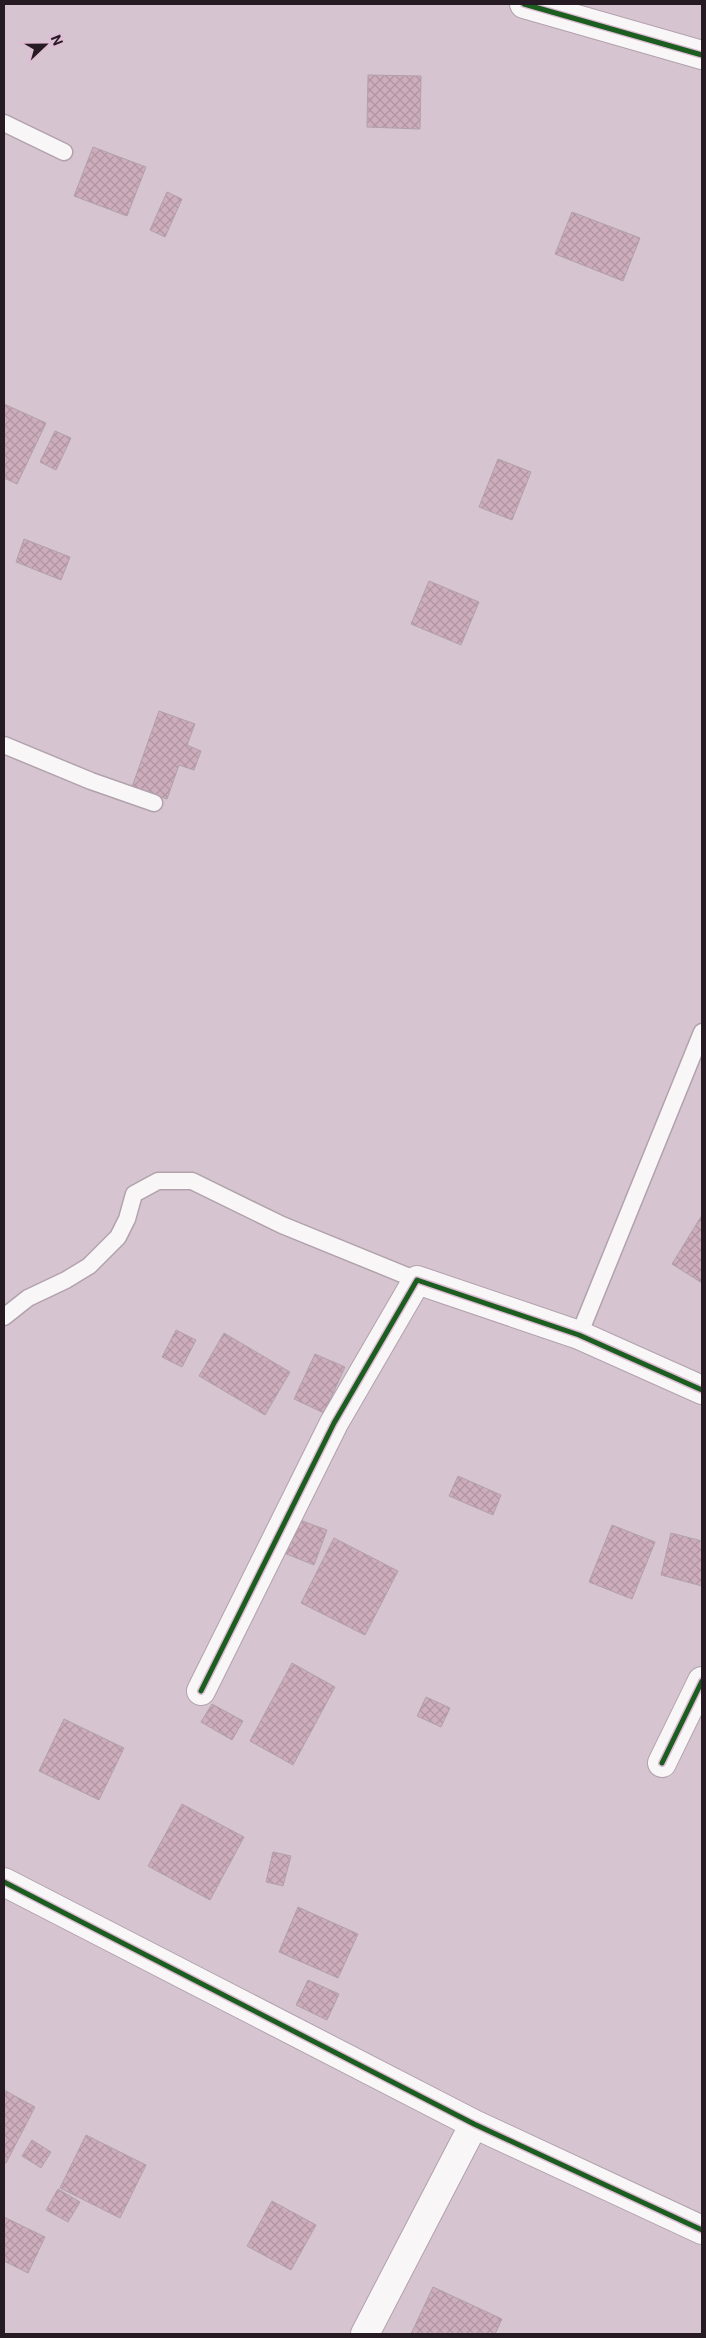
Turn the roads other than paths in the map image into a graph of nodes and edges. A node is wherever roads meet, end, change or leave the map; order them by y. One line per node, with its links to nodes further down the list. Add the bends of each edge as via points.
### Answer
1 (524, 4): 2 (street)
2 (702, 55)
3 (4, 123): 4 (lane)
4 (64, 152)
5 (4, 745): 6 (lane)
6 (154, 803)
7 (702, 1032): 10 (lane)
8 (417, 1280): 9 (lane, via 282,1225 192,1181 158,1181 134,1194 118,1237 89,1266 28,1298); 10 (street); 13 (street, via 334,1423)
9 (4, 1317)
10 (580, 1335): 11 (street)
11 (702, 1390)
12 (702, 1682): 14 (street)
13 (201, 1691)
14 (662, 1763)
15 (4, 1882): 16 (street)
16 (474, 2124): 17 (street); 18 (street)
17 (702, 2230)
18 (365, 2334)

